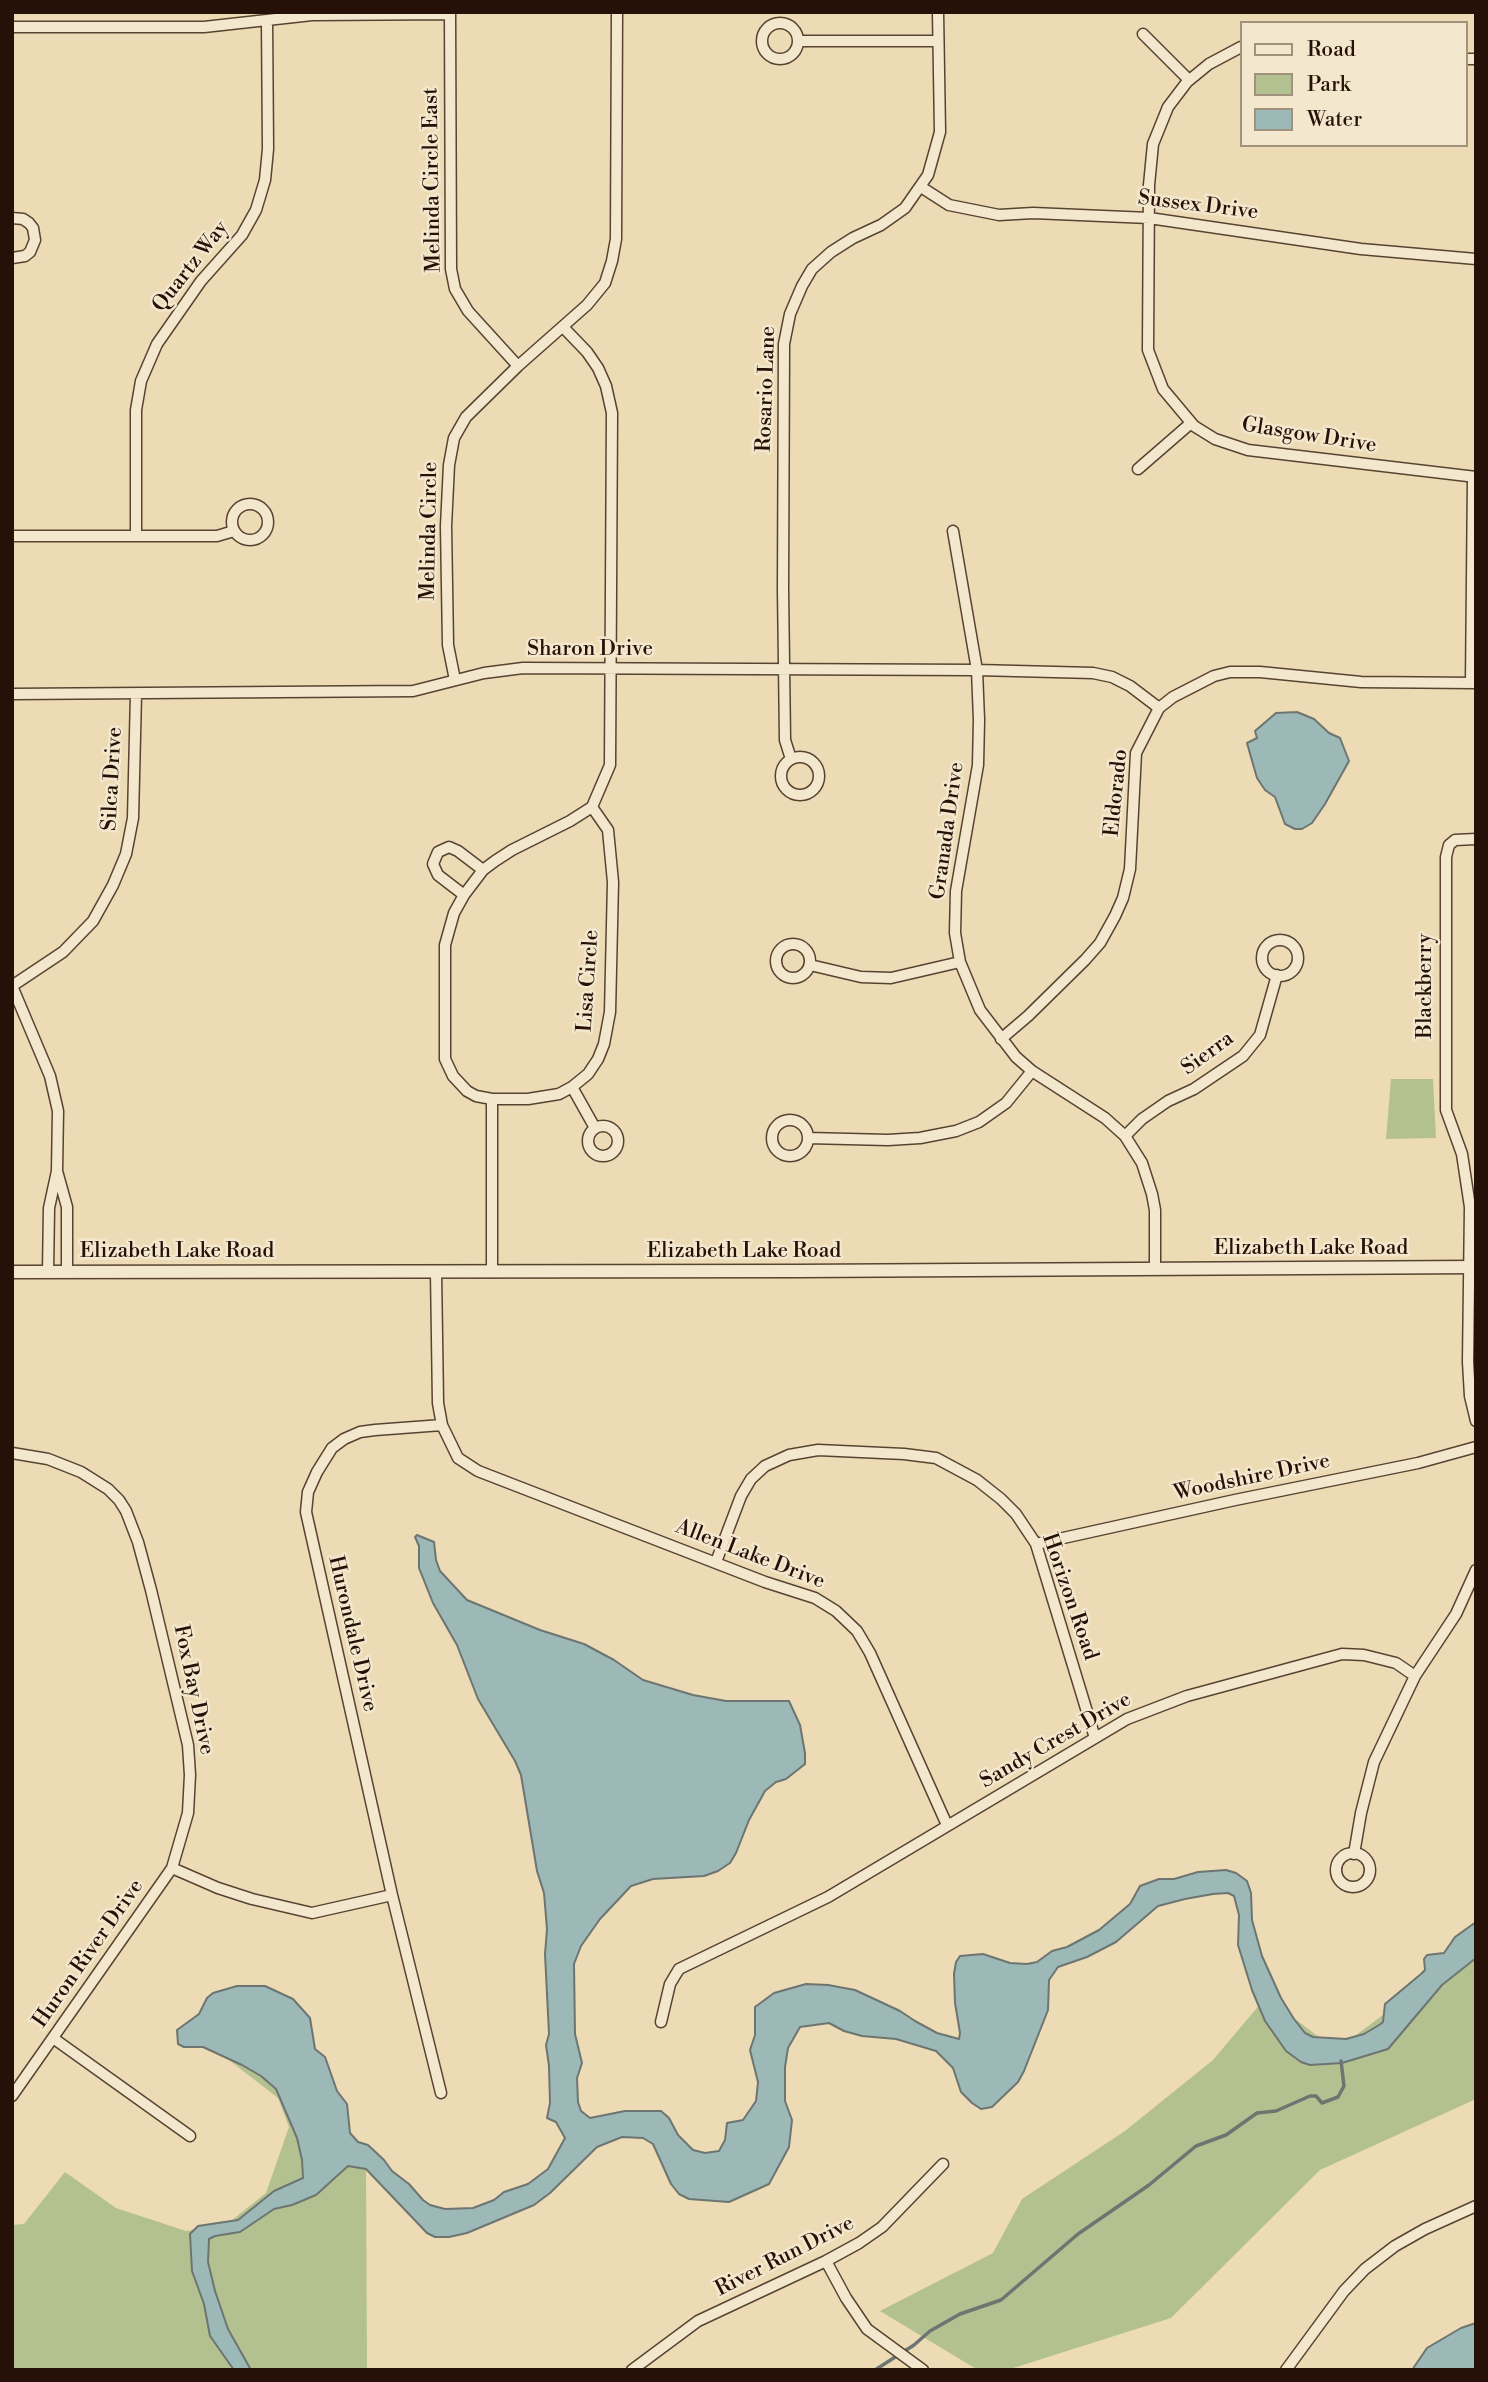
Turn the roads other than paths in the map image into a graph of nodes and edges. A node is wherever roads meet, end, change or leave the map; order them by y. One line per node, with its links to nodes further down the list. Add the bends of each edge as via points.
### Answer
1 (617, 12): 17 (street, via 612,261 604,283)
2 (938, 12): 9 (street, Rosario Lane)
3 (356, 13): 4 (street); 5 (street)
4 (450, 13): 18 (street, Melinda Circle East, via 451,270 455,289 468,311)
5 (267, 19): 6 (street, via 204,27); 24 (street, Quartz Way, via 265,180 242,235 201,281 157,344 141,381 136,410)
6 (12, 27)
7 (1143, 34): 11 (street)
8 (798, 41): 9 (street)
9 (938, 41): 12 (street, Rosario Lane, via 940,132)
10 (1240, 48): 11 (street, Glasgow Drive)
11 (1189, 80): 14 (street, Glasgow Drive, via 1168,107 1153,144)
12 (921, 187): 14 (street, Sussex Drive, via 949,205 999,215); 27 (street, Rosario Lane, via 905,208 831,252 812,270 790,314 784,344)
13 (12, 218): 15 (street, via 29,223 35,240 30,252)
14 (1149, 218): 16 (street, Sussex Drive, via 1361,249); 19 (street, Glasgow Drive, via 1148,350 1163,389)
15 (12, 258)
16 (1476, 259)
17 (563, 327): 18 (street, Melinda Circle); 26 (street, via 598,368 612,413)
18 (518, 366): 29 (street, Melinda Circle, via 466,417 454,438 446,526 448,645)
19 (1191, 422): 20 (street); 21 (street, Glasgow Drive, via 1215,439 1248,450)
20 (1138, 469)
21 (1474, 477): 30 (street)
22 (234, 531): 24 (street, via 217,536)
23 (953, 531): 28 (street, Granada Drive)
24 (136, 535): 25 (street)
25 (12, 536)
26 (611, 669): 27 (street, Sharon Drive); 29 (street, Sharon Drive, via 507,669); 35 (street, via 610,765)
27 (784, 669): 28 (street, Sharon Drive); 34 (street, Rosario Lane, via 785,740)
28 (977, 670): 33 (street, Sharon Drive, via 1093,673 1130,686); 39 (street, Granada Drive, via 978,765 956,891)
29 (455, 680): 32 (street, Sharon Drive, via 413,691)
30 (1474, 683): 33 (street, Eldorado, via 1361,682 1230,672 1198,683)
31 (12, 694): 32 (street, Sharon Drive)
32 (136, 694): 42 (street, Silca Drive, via 133,818 126,855 93,921 63,952)
33 (1159, 708): 43 (street, Eldorado, via 1136,753 1130,869 1115,916 1085,960)
34 (791, 760)
35 (592, 807): 37 (street, Lisa Circle); 45 (street, Lisa Circle, via 608,830 611,846 610,1013 598,1059)
36 (1476, 839): 50 (street, Blackberry, via 1455,841 1446,857 1446,1110)
37 (483, 870): 38 (street, Lisa Circle); 38 (street, via 449,847 438,852 433,864 438,875)
38 (464, 895): 46 (street, Lisa Circle, via 445,945 445,1059 467,1091)
39 (960, 962): 40 (street, via 883,978); 43 (street, Granada Drive, via 980,1010)
40 (810, 965)
41 (1276, 975): 48 (street, Sierra, via 1260,1035 1243,1056 1168,1101)
42 (12, 986): 52 (street, via 55,1094)
43 (1001, 1039): 44 (street, Granada Drive)
44 (1032, 1071): 48 (street, Granada Drive); 49 (street, via 1006,1103 956,1131 888,1140)
45 (572, 1087): 46 (street, Lisa Circle, via 528,1099); 47 (street)
46 (492, 1099): 59 (street)
47 (596, 1128)
48 (1125, 1136): 54 (street, Granada Drive, via 1142,1163 1152,1194)
49 (808, 1138)
50 (1462, 1154): 51 (street); 53 (street)
51 (1476, 1154)
52 (57, 1171): 56 (street, via 48,1208); 57 (street, via 67,1207)
53 (1473, 1267): 54 (street, Elizabeth Lake Road); 60 (street, via 1468,1362)
54 (1155, 1269): 59 (street, Elizabeth Lake Road)
55 (12, 1272): 56 (street, Elizabeth Lake Road)
56 (48, 1272): 57 (street, Elizabeth Lake Road)
57 (67, 1272): 58 (street, Elizabeth Lake Road)
58 (436, 1272): 59 (street, Elizabeth Lake Road); 61 (street)
59 (492, 1272)
60 (1476, 1420)
61 (442, 1425): 67 (street, Allen Lake Drive, via 458,1458 478,1471); 74 (street, Hurondale Drive, via 360,1432 344,1439 332,1448 308,1492 306,1512)
62 (1476, 1447): 66 (street, Woodshire Drive)
63 (12, 1453): 65 (street, Fox Bay Drive, via 68,1465 99,1482)
64 (128, 1490): 65 (street)
65 (119, 1500): 73 (street, Fox Bay Drive, via 146,1567 188,1745 188,1813)
66 (1036, 1544): 67 (street, Horizon Road, via 1001,1499 936,1458 818,1450 789,1455 765,1466 751,1479); 70 (street, Horizon Road)
67 (716, 1562): 71 (street, Allen Lake Drive, via 815,1598 858,1631)
68 (1476, 1570): 69 (street, via 1456,1615)
69 (1415, 1676): 70 (street, Sandy Crest Drive, via 1396,1663 1342,1654 1187,1696 1127,1719); 72 (street, via 1374,1762)
70 (1095, 1738): 71 (street, Sandy Crest Drive)
71 (947, 1825): 75 (street, Sandy Crest Drive, via 828,1897 679,1969 670,1984)
72 (1354, 1854)
73 (172, 1868): 74 (street, via 241,1895 312,1913); 76 (street, Huron River Drive)
74 (392, 1895): 77 (street, Hurondale Drive)
75 (661, 2022)
76 (53, 2038): 78 (street, Huron River Drive); 79 (street)
77 (441, 2094)
78 (12, 2096)
79 (190, 2136)
80 (943, 2164): 82 (street, River Run Drive, via 882,2227)
81 (1476, 2206): 85 (street, via 1395,2246 1365,2269)
82 (826, 2262): 83 (street, River Run Drive, via 698,2321); 84 (street, via 867,2329)
83 (632, 2370)
84 (923, 2370)
85 (1286, 2370)

